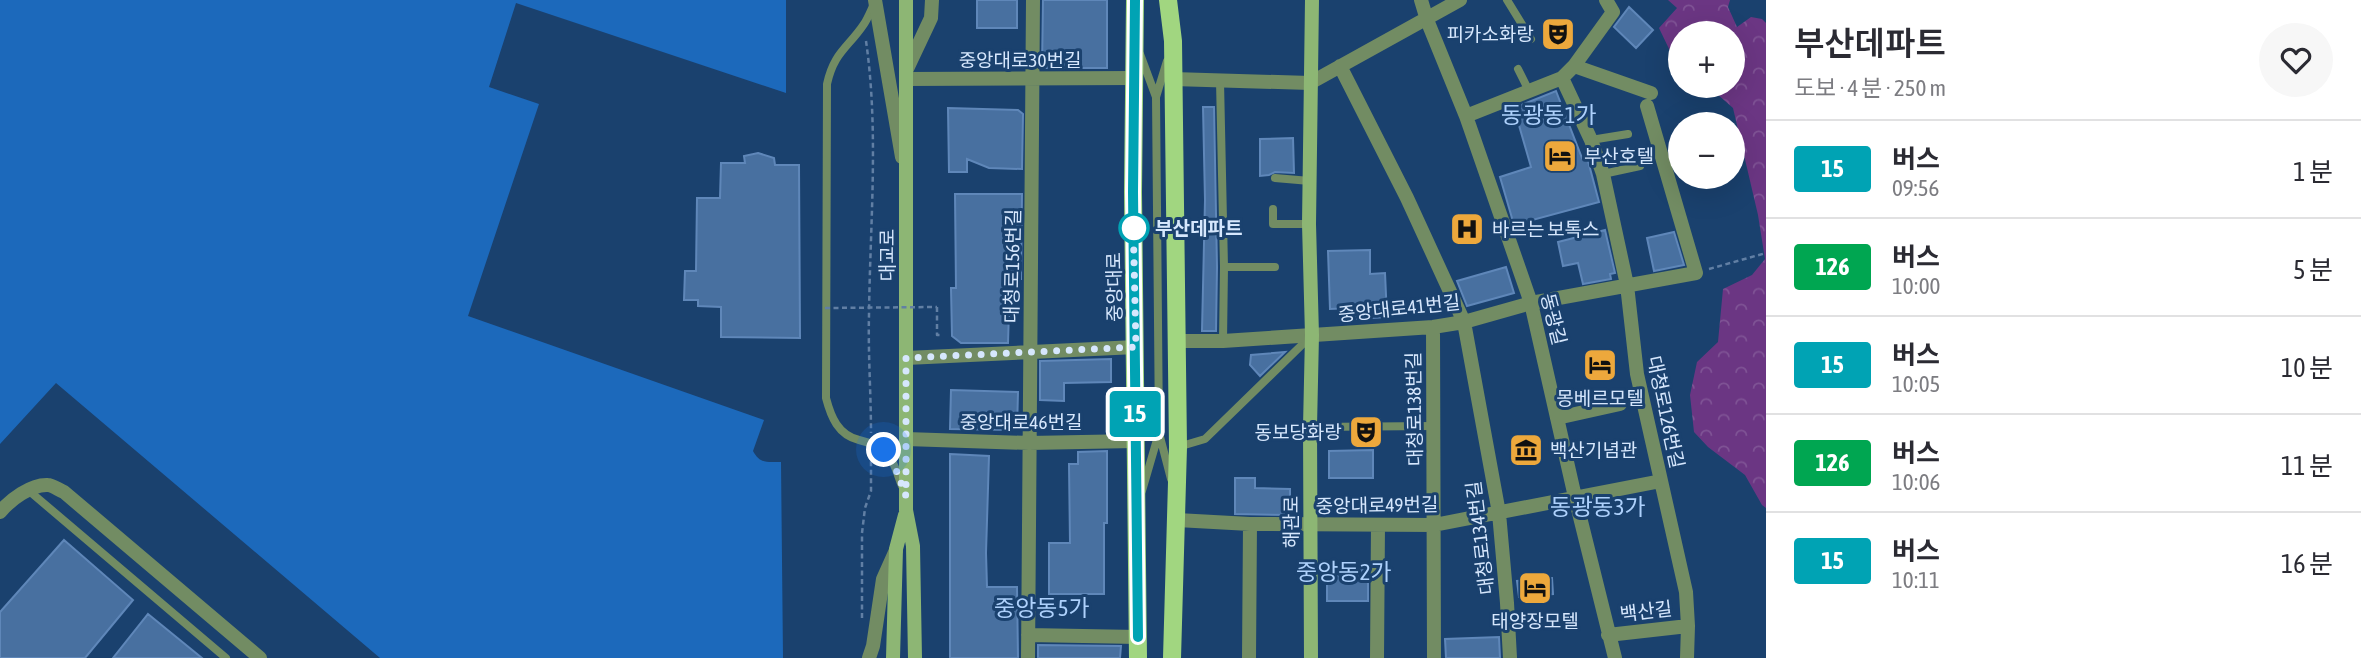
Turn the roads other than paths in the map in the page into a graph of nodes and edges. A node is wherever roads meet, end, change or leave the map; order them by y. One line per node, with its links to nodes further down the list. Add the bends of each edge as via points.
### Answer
1 (906, 0): 19 (main road, 대교로)
2 (932, 0): 19 (street, via 931,18)
3 (1033, 0): 23 (street, 대청로156번길)
4 (1135, 0): 13 (main road, 중앙대로)
5 (1168, 0): 15 (main road)
6 (1312, 0): 25 (main road, 해관로)
7 (1421, 0): 12 (street, 동광길)
8 (1460, 0): 12 (street)
9 (1507, 0): 14 (lane)
10 (1606, 0): 17 (street, via 1613,12)
11 (875, 1): 32 (street); 62 (lane, via 864,24 837,56 827,85 826,398 840,430 884,450 893,462)
12 (1427, 20): 16 (street); 28 (street, 동광길)
13 (1135, 39): 20 (main road, 중앙대로); 27 (lane)
14 (1531, 39)
15 (1173, 41): 22 (main road); 27 (lane)
16 (1340, 66): 25 (street); 42 (street, 대청로134번길)
17 (1574, 66): 21 (street); 40 (street, 중앙대로41번길, via 1649,100 1696,273)
18 (1518, 69): 26 (lane)
19 (906, 75): 23 (street, 중앙대로30번길); 32 (main road, 대교로)
20 (1134, 78): 23 (street, 중앙대로30번길); 47 (main road, 중앙대로)
21 (1562, 78): 26 (street); 30 (street, 대청로126번길)
22 (1173, 79): 24 (street); 45 (main road)
23 (1033, 80): 48 (street, 대청로156번길)
24 (1220, 81): 25 (street); 38 (lane)
25 (1310, 83): 35 (main road, 해관로)
26 (1529, 91): 28 (street)
27 (1156, 97): 54 (lane)
28 (1465, 116): 41 (street, 동광길)
29 (1628, 134): 30 (lane)
30 (1591, 140): 33 (street, 대청로126번길)
31 (1640, 166): 33 (lane)
32 (906, 174): 49 (main road, 대교로)
33 (1603, 174): 40 (street, 대청로126번길)
34 (1275, 178): 35 (lane)
35 (1310, 181): 37 (main road, 해관로)
36 (1273, 209): 37 (lane, via 1273,224)
37 (1309, 224): 44 (main road, 해관로)
38 (1224, 267): 39 (lane); 46 (lane)
39 (1275, 267)
40 (1627, 285): 41 (street, 중앙대로41번길); 59 (street, 대청로126번길, via 1637,374)
41 (1531, 303): 42 (street, 중앙대로41번길); 51 (street, 동광길)
42 (1464, 322): 43 (street, 중앙대로41번길); 66 (street, 대청로134번길)
43 (1433, 327): 44 (street, 중앙대로41번길); 52 (street, 대청로138번길)
44 (1312, 335): 46 (street, 중앙대로41번길); 53 (main road, 해관로); 58 (lane, via 1205,439)
45 (1178, 341): 46 (street, 중앙대로41번길); 58 (main road)
46 (1223, 341)
47 (1136, 347): 48 (street); 56 (main road, 중앙대로)
48 (1030, 352): 49 (street); 57 (street, 대청로156번길)
49 (906, 358): 55 (main road, 대교로)
50 (1620, 404): 51 (street)
51 (1557, 418): 61 (street, 동광길)
52 (1434, 426): 53 (lane); 70 (street, 대청로138번길)
53 (1310, 427): 68 (main road, 해관로)
54 (1159, 433): 63 (lane); 65 (lane)
55 (906, 439): 57 (street, 중앙대로46번길); 62 (main road, 대교로)
56 (1135, 441): 57 (street, 중앙대로46번길); 63 (main road, 중앙대로)
57 (1029, 443): 73 (street, 대청로156번길)
58 (1178, 447): 65 (main road)
59 (1661, 481): 61 (street); 72 (street, 대청로126번길, via 1686,592)
60 (28, 490): 64 (street); 76 (lane); 77 (street, via 48,485 64,492)
61 (1575, 497): 66 (street, 중앙대로49번길); 74 (street, 동광길)
62 (906, 503): 71 (main road, 대교로); 80 (main road, 대교로, via 913,546)
63 (1137, 510): 75 (main road, 중앙대로)
64 (0, 512)
65 (1177, 512): 67 (street, 중앙대로49번길); 83 (main road)
66 (1499, 513): 70 (street, 중앙대로49번길); 88 (street, 대청로134번길)
67 (1250, 524): 68 (street, 중앙대로49번길); 84 (street)
68 (1310, 525): 69 (street, 중앙대로49번길); 85 (main road, 해관로)
69 (1378, 525): 70 (street, 중앙대로49번길); 86 (street)
70 (1434, 525): 87 (street, 대청로138번길)
71 (896, 549): 78 (street, via 883,579); 79 (main road, 대교로)
72 (1688, 626): 74 (street, 백산길); 90 (street, 대청로126번길)
73 (1028, 635): 75 (street); 81 (street, 대청로156번길)
74 (1608, 635): 89 (street, 동광길)
75 (1138, 637): 82 (main road, 중앙대로)
76 (226, 658)
77 (260, 658)
78 (869, 658)
79 (893, 658)
80 (918, 658)
81 (1028, 658)
82 (1138, 658)
83 (1172, 658)
84 (1250, 658)
85 (1311, 658)
86 (1377, 658)
87 (1434, 658)
88 (1510, 658)
89 (1615, 658)
90 (1687, 658)

